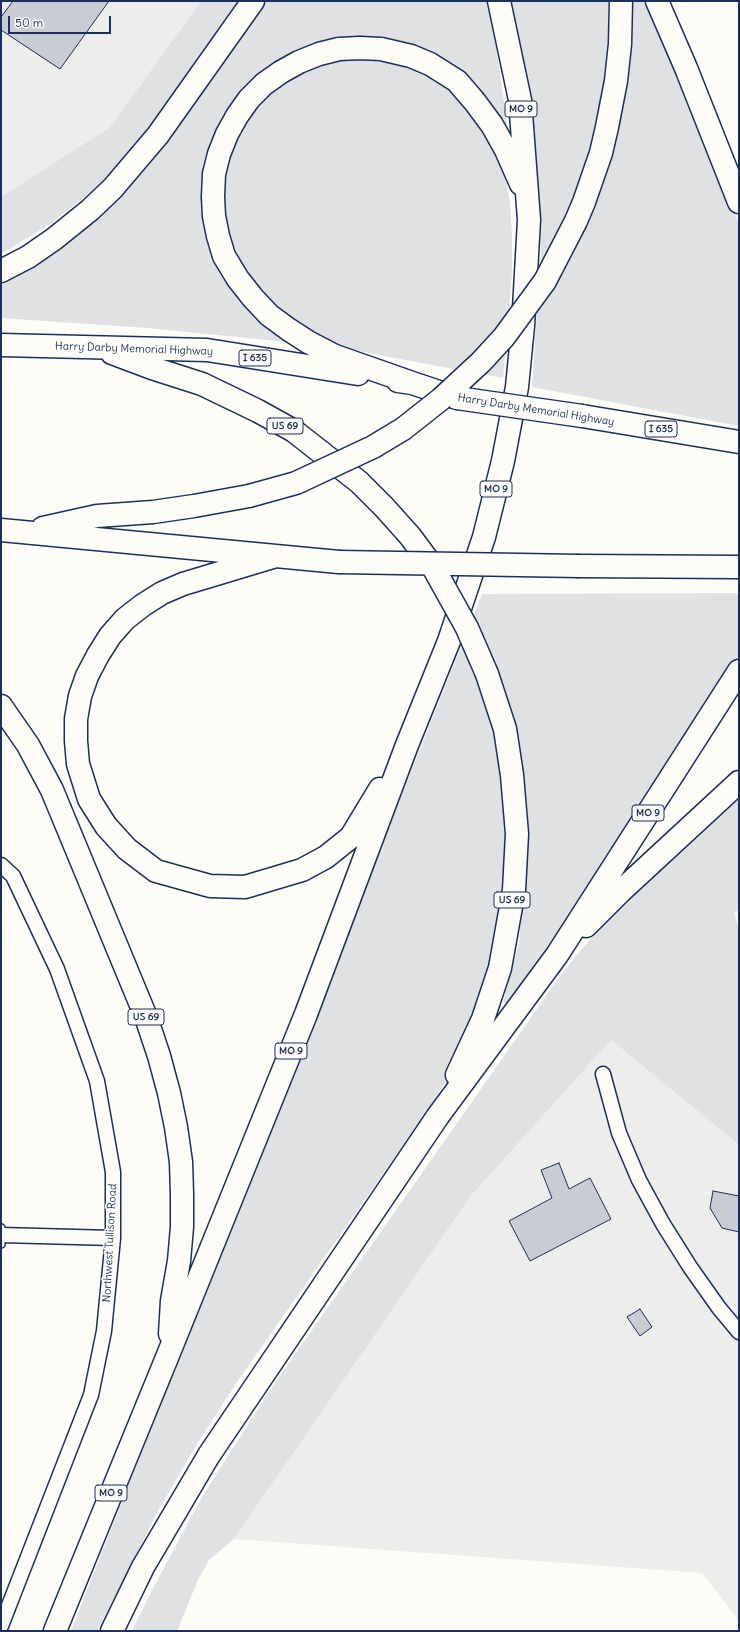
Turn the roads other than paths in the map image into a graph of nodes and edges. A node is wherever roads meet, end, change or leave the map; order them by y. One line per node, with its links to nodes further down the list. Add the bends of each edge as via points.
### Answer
1 (253, 1): 9 (highway, via 158,135 113,188 54,239)
2 (499, 1): 8 (highway, MO 9, via 520,100)
3 (621, 1): 15 (highway, bridge, via 618,66 607,127 576,221 544,281 504,337 441,399 403,429 373,447 296,483 249,496 194,506 97,516)
4 (657, 1): 5 (highway)
5 (686, 68): 6 (highway); 7 (highway)
6 (739, 166)
7 (739, 202)
8 (529, 220): 12 (highway, via 521,183 492,125 457,81 430,64 411,56 381,49 339,49 299,62 275,76 249,99 227,134 214,174 214,216 218,236 231,270 253,298 270,314 308,342 336,356); 20 (highway, MO 9, via 517,388 503,461 484,537 449,641)
9 (1, 271)
10 (1, 345): 11 (highway, Harry Darby Memorial Highway / I 635)
11 (96, 347): 12 (highway, Harry Darby Memorial Highway / I 635, via 207,350); 25 (highway, US 69, bridge, via 202,384 294,431 354,478 410,536 433,567 468,628 487,674 505,729 517,834 514,890 500,968 488,1005)
12 (412, 383): 13 (highway, Harry Darby Memorial Highway / I 635, bridge, via 457,398)
13 (739, 442)
14 (1, 530): 15 (highway)
15 (24, 532): 16 (highway)
16 (276, 556): 17 (highway, bridge, via 339,562); 20 (highway, via 183,584 162,593 125,619 98,655 80,696 76,741 78,764 89,799 106,826 127,849 156,871 210,886 245,887 302,870 326,857 351,837)
17 (736, 567)
18 (739, 671): 23 (highway, MO 9)
19 (1, 706): 31 (highway, US 69, via 28,745 52,790 146,1017 169,1093 181,1162 182,1227)
20 (407, 745): 31 (highway, MO 9, via 306,1014)
21 (739, 782): 23 (highway, via 621,891)
22 (1, 865): 28 (street, Northwest Tullison Road, via 13,876 57,969 97,1081 114,1172)
23 (557, 955): 25 (highway, MO 9)
24 (603, 1074): 30 (street, via 619,1133 663,1224 690,1267)
25 (438, 1116): 34 (highway, MO 9, via 209,1455 143,1567)
26 (1, 1228): 27 (lane)
27 (1, 1235): 28 (street); 29 (lane)
28 (112, 1238): 32 (street, Northwest Tullison Road, via 104,1332 91,1396)
29 (1, 1244)
30 (739, 1332)
31 (168, 1355): 33 (highway, MO 9)
32 (1, 1626)
33 (55, 1631)
34 (112, 1631)

